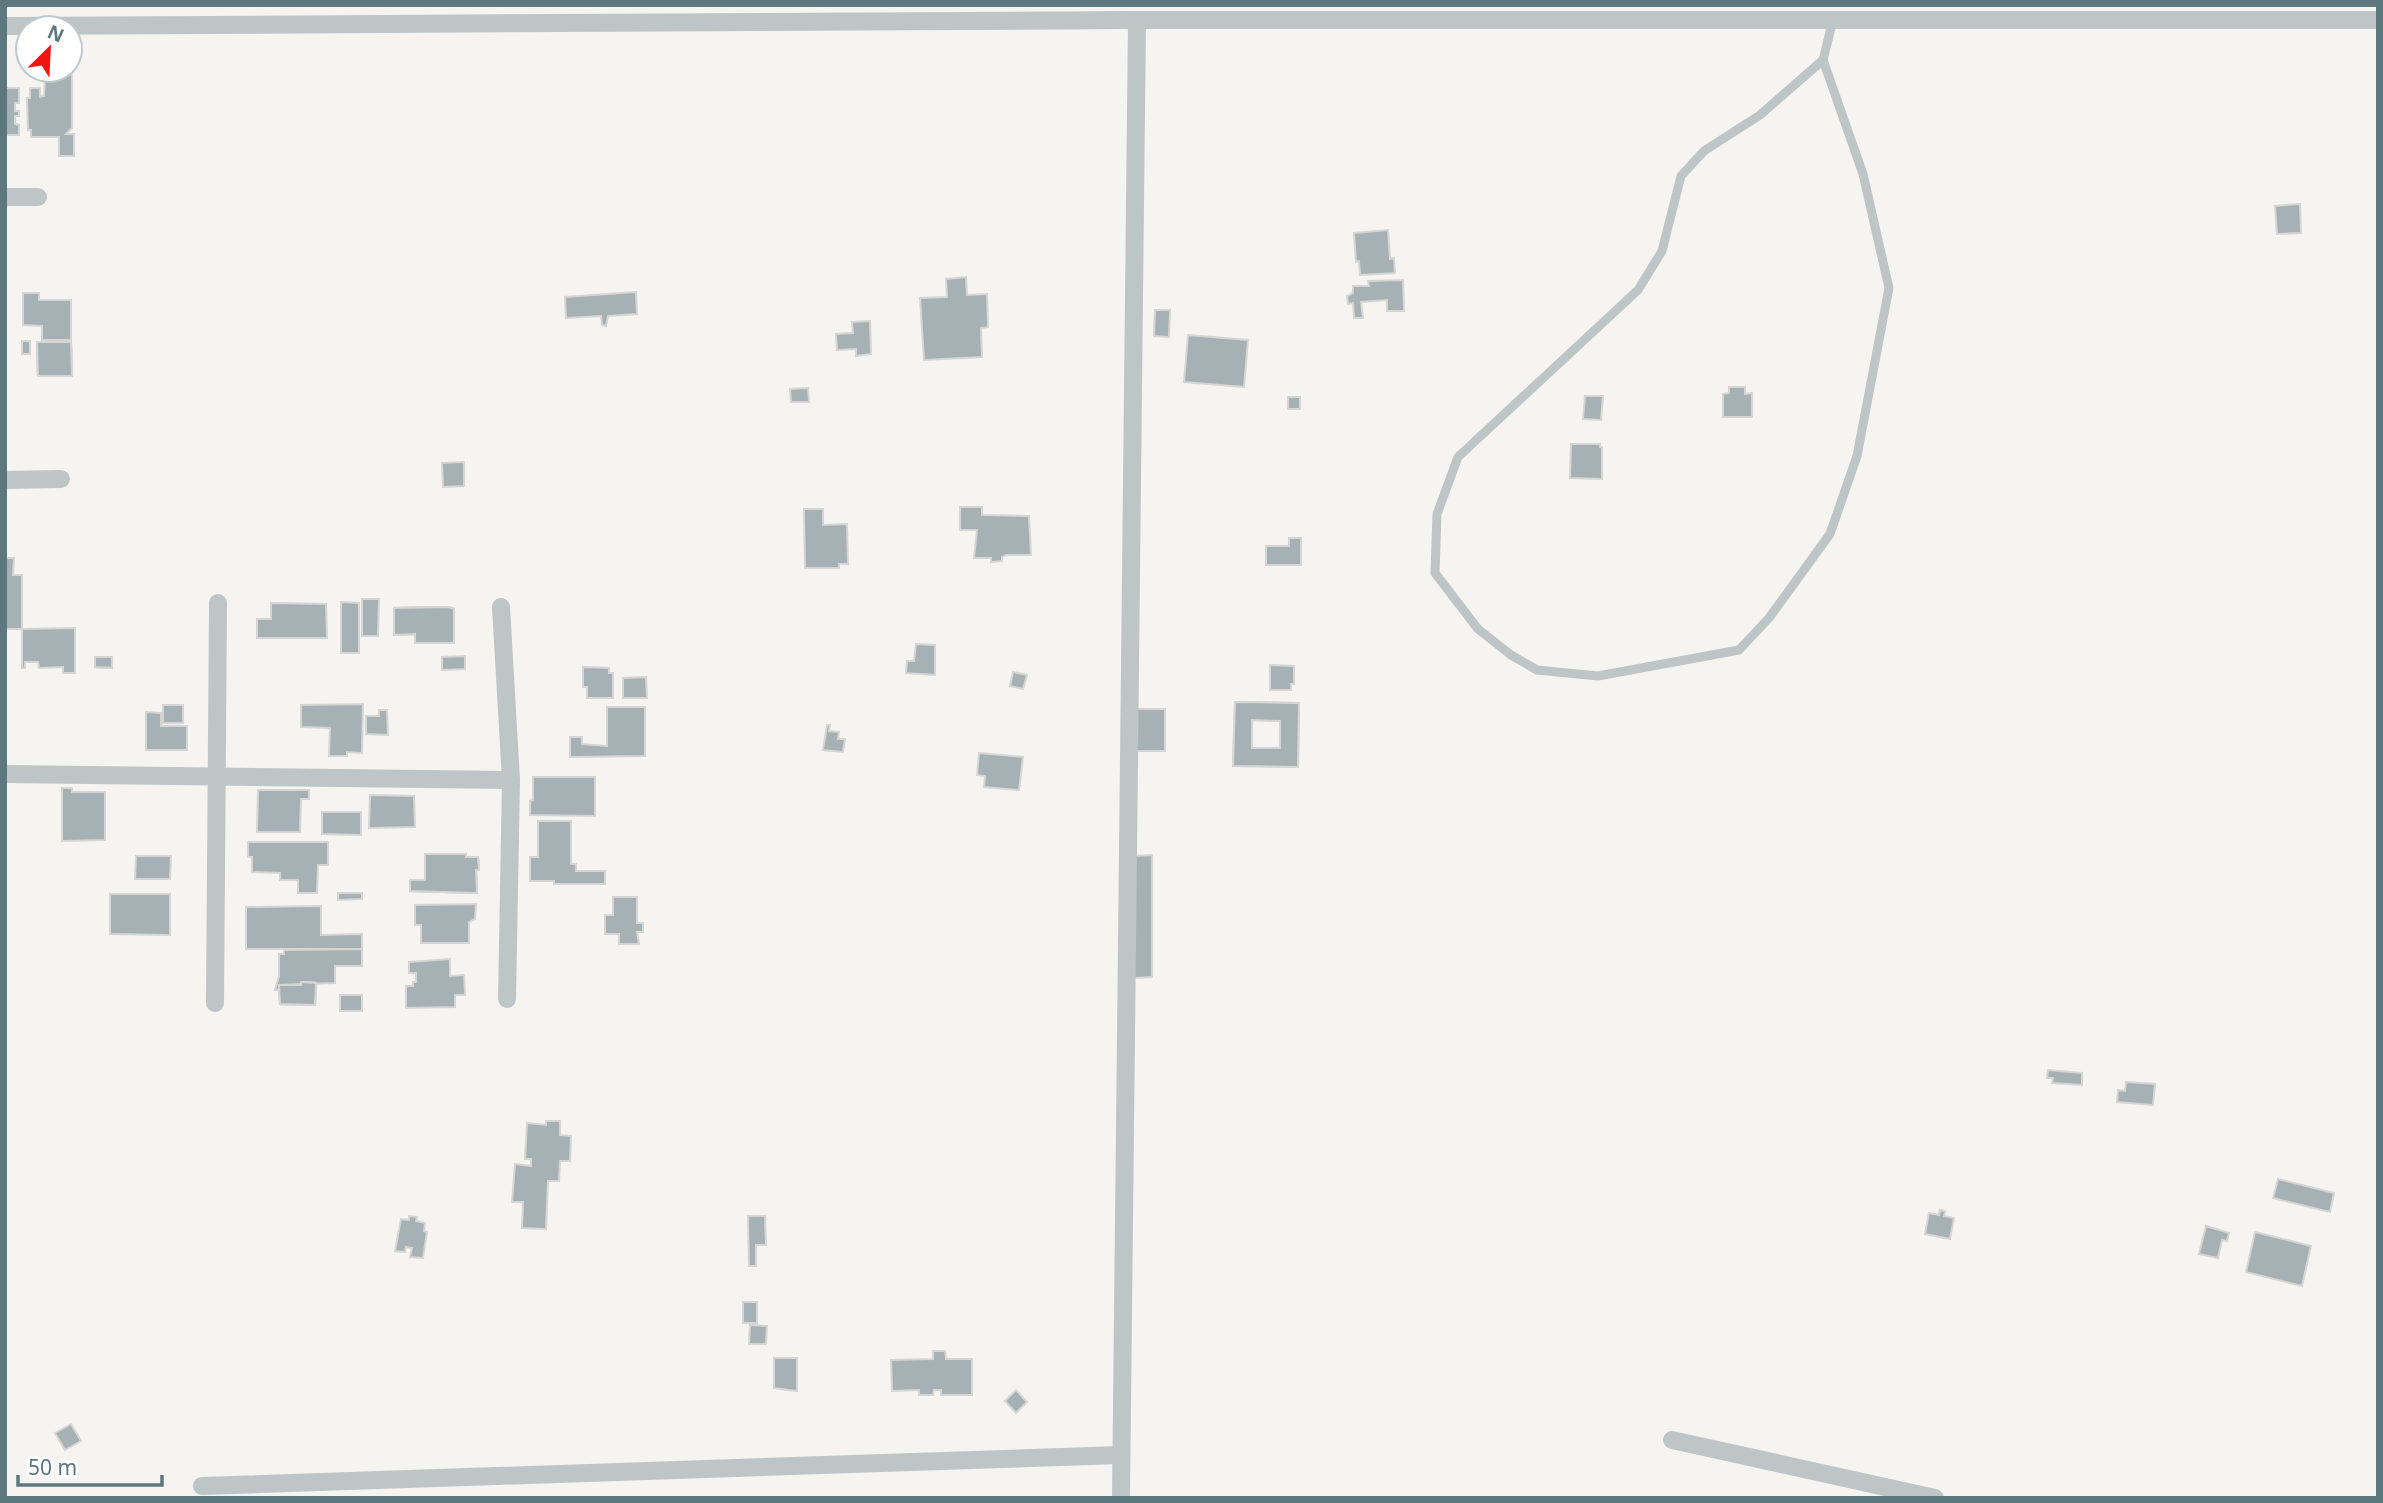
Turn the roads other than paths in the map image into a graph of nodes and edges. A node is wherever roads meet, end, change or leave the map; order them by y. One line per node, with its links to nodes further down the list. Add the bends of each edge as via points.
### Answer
1 (1138, 20): 2 (street); 4 (street); 18 (street)
2 (1833, 20): 3 (street); 5 (lane)
3 (2378, 20)
4 (5, 26)
5 (1824, 60): 5 (lane, via 1863,174 1889,288 1857,456 1830,534 1769,618 1739,650 1598,676 1537,670 1478,629 1435,573 1437,514 1458,457 1638,290 1662,251 1681,176 1704,151 1760,115)
6 (5, 197): 7 (street)
7 (38, 197)
8 (61, 479): 9 (street)
9 (5, 480)
10 (218, 603): 13 (street)
11 (501, 607): 14 (street)
12 (5, 774): 13 (street)
13 (216, 776): 14 (street); 16 (street)
14 (511, 780): 15 (street)
15 (506, 999)
16 (215, 1003)
17 (1672, 1440): 21 (street)
18 (1121, 1455): 19 (street); 20 (street)
19 (202, 1486)
20 (1121, 1498)
21 (1935, 1498)

